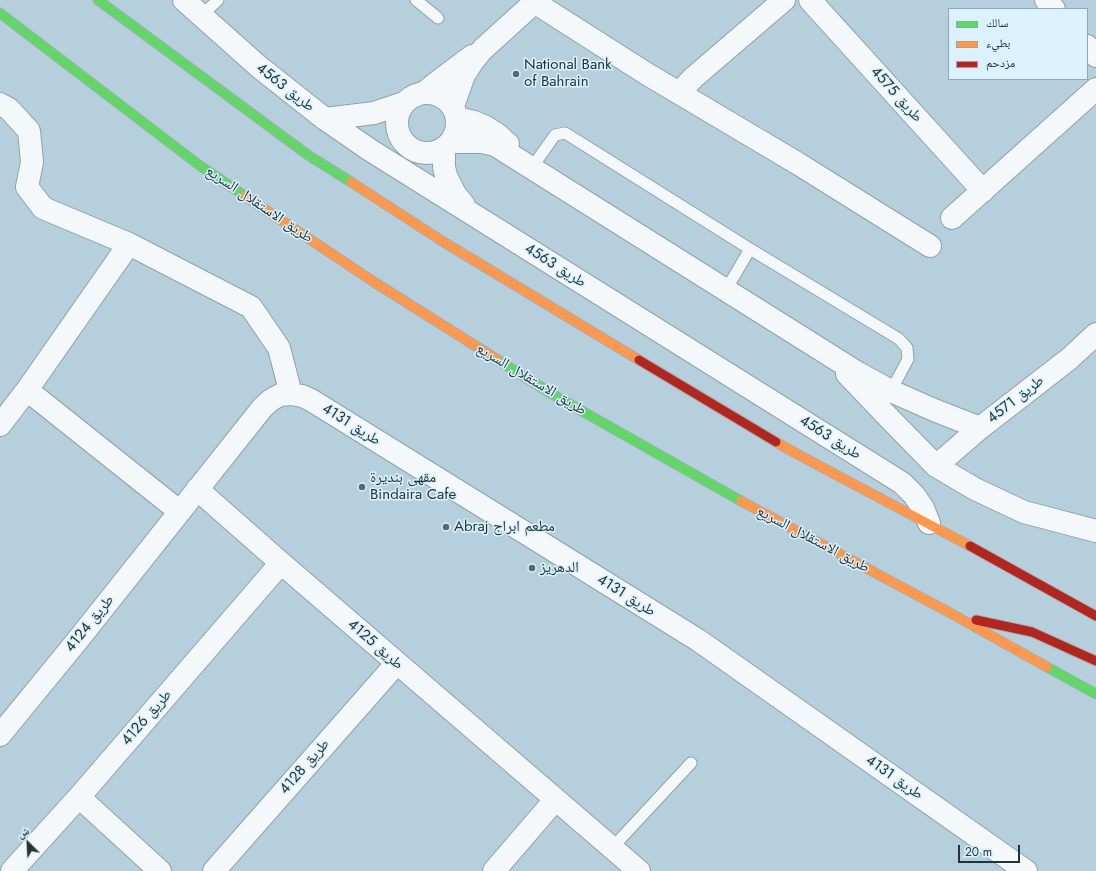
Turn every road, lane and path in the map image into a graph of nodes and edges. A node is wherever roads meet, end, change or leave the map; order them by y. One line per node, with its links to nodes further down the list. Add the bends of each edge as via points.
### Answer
1 (98, 0): 40 (main road, via 308,155 442,241 797,454)
2 (184, 0): 9 (street, طريق 4563)
3 (218, 0): 9 (lane)
4 (416, 0): 10 (lane)
5 (784, 0): 16 (street)
6 (810, 0): 23 (street, طريق 4575)
7 (536, 1): 12 (street); 16 (street)
8 (0, 13): 43 (main road, طريق الاستقلال السريع, via 199,165 374,282 552,394 750,506)
9 (201, 16): 20 (street, طريق 4563, via 258,66)
10 (438, 18)
11 (1088, 47): 13 (street)
12 (483, 49): 15 (street); 19 (street, via 464,75)
13 (1096, 56)
14 (1096, 89): 23 (street)
15 (424, 93): 17 (street); 19 (street, via 432,93 447,100)
16 (679, 93): 27 (street)
17 (404, 103): 20 (street, via 374,113); 21 (street, via 396,119 399,136 404,144 419,153 428,154)
18 (0, 104): 26 (street, via 9,109 29,131 32,162 27,187 44,208)
19 (455, 112): 21 (street, via 456,131); 22 (street, via 497,134)
20 (325, 119): 24 (street, طريق 4563)
21 (448, 145): 22 (street, via 482,142 495,145); 24 (street, via 444,167 446,176 455,194)
22 (540, 173): 28 (lane, via 552,139 556,135 565,134); 29 (street)
23 (983, 191): 25 (street)
24 (470, 213): 40 (street, طريق 4563, via 902,484 923,508)
25 (952, 218)
26 (129, 244): 32 (street); 34 (street, via 251,307 279,348)
27 (930, 246)
28 (750, 249): 29 (lane); 33 (lane, via 904,343 908,359)
29 (726, 290): 31 (street)
30 (1096, 334): 36 (street, طريق 4571, via 1069,359)
31 (826, 353): 33 (street); 37 (street)
32 (27, 390): 35 (street); 39 (street)
33 (891, 390): 36 (street)
34 (291, 394): 38 (street, via 276,398 263,407); 58 (street, طريق 4131, via 311,400 698,640)
35 (0, 426)
36 (980, 428): 37 (street, طريق 4571)
37 (936, 466): 41 (street, via 975,489 1024,512)
38 (197, 489): 39 (street); 42 (street, طريق 4125)
39 (179, 511): 48 (street, طريق 4124)
40 (929, 524): 44 (main road)
41 (1096, 531)
42 (281, 563): 46 (street, طريق 4125); 50 (street, طريق 4126)
43 (954, 615): 45 (main road, via 1032,632); 47 (main road, طريق الاستقلال السريع)
44 (1096, 616)
45 (1096, 660)
46 (397, 663): 51 (street, طريق 4125); 55 (street, طريق 4128)
47 (1096, 694)
48 (0, 734)
49 (691, 763): 52 (lane)
50 (79, 797): 53 (street, طريق 4126); 54 (street)
51 (555, 800): 52 (street, طريق 4125); 56 (street)
52 (612, 848): 57 (street, طريق 4125)
53 (12, 871)
54 (160, 871)
55 (214, 871)
56 (494, 871)
57 (639, 871)
58 (1026, 871)

